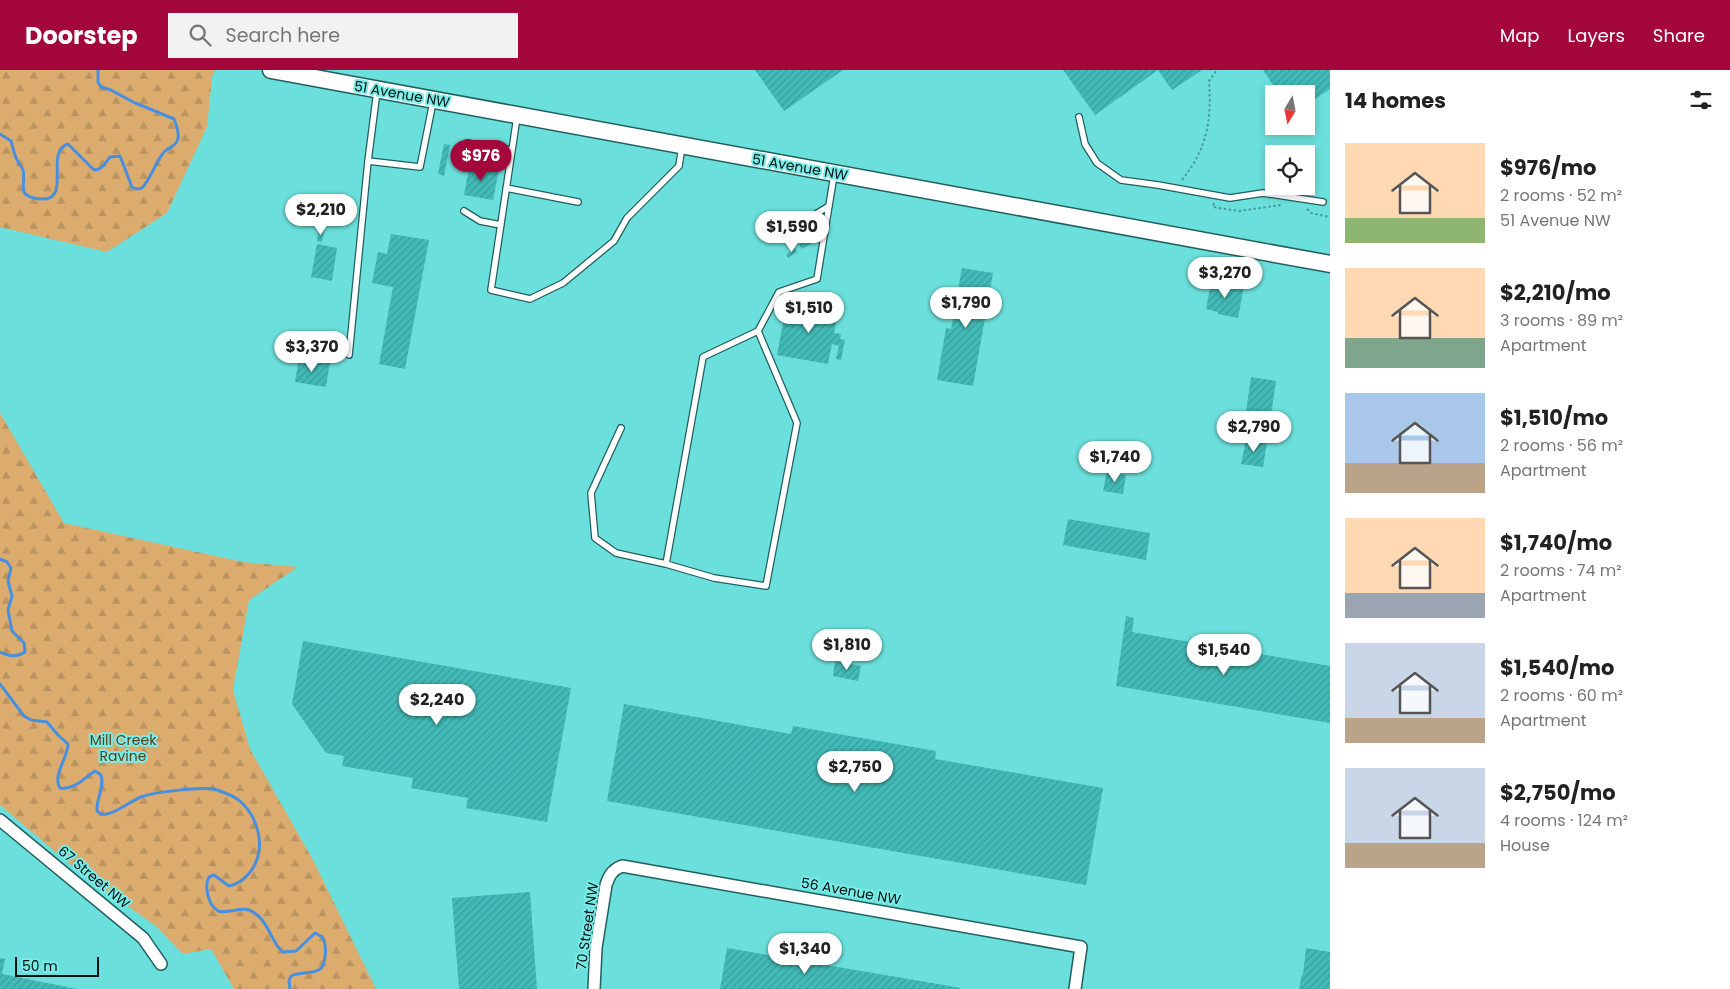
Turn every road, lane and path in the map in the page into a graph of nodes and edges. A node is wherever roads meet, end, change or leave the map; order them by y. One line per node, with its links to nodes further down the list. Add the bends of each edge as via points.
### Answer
1 (271, 70): 3 (street, 51 Avenue NW)
2 (1218, 70): 12 (path, via 1209,81 1211,106 1207,134 1192,168 1181,181)
3 (377, 90): 4 (street, 51 Avenue NW); 10 (lane)
4 (434, 100): 5 (street, 51 Avenue NW); 10 (lane, via 420,167)
5 (518, 115): 8 (street, 51 Avenue NW); 9 (lane)
6 (1079, 117): 14 (lane, via 1085,144 1097,164 1121,180)
7 (467, 143): 9 (lane)
8 (682, 146): 11 (street, 51 Avenue NW); 22 (lane, via 678,166 627,218 614,241 563,283 530,299 491,290)
9 (512, 150): 13 (lane)
10 (368, 161): 26 (lane)
11 (835, 173): 18 (lane); 24 (street, 51 Avenue NW)
12 (1185, 182)
13 (506, 188): 15 (lane); 22 (lane)
14 (1215, 196): 16 (lane, via 1230,198 1263,193); 17 (path, via 1213,207 1239,211)
15 (578, 202)
16 (1323, 202)
17 (1285, 205)
18 (829, 206): 23 (lane); 25 (lane, via 817,279 778,292)
19 (1306, 208): 21 (path, via 1311,213)
20 (464, 211): 22 (lane, via 480,221)
21 (1330, 217)
22 (501, 225)
23 (785, 234)
24 (1330, 264)
25 (758, 331): 28 (lane, via 703,357); 28 (lane, via 797,423 766,586 714,578)
26 (349, 355)
27 (621, 428): 28 (lane, via 590,493 595,538 616,553)
28 (666, 564)
29 (0, 820): 31 (street, 67 Street NW, via 143,938)
30 (615, 869): 32 (street, 70 Street NW, via 606,885 596,948); 33 (street, 56 Avenue NW, via 632,867 1081,947)
31 (162, 964)
32 (594, 989)
33 (1075, 989)

